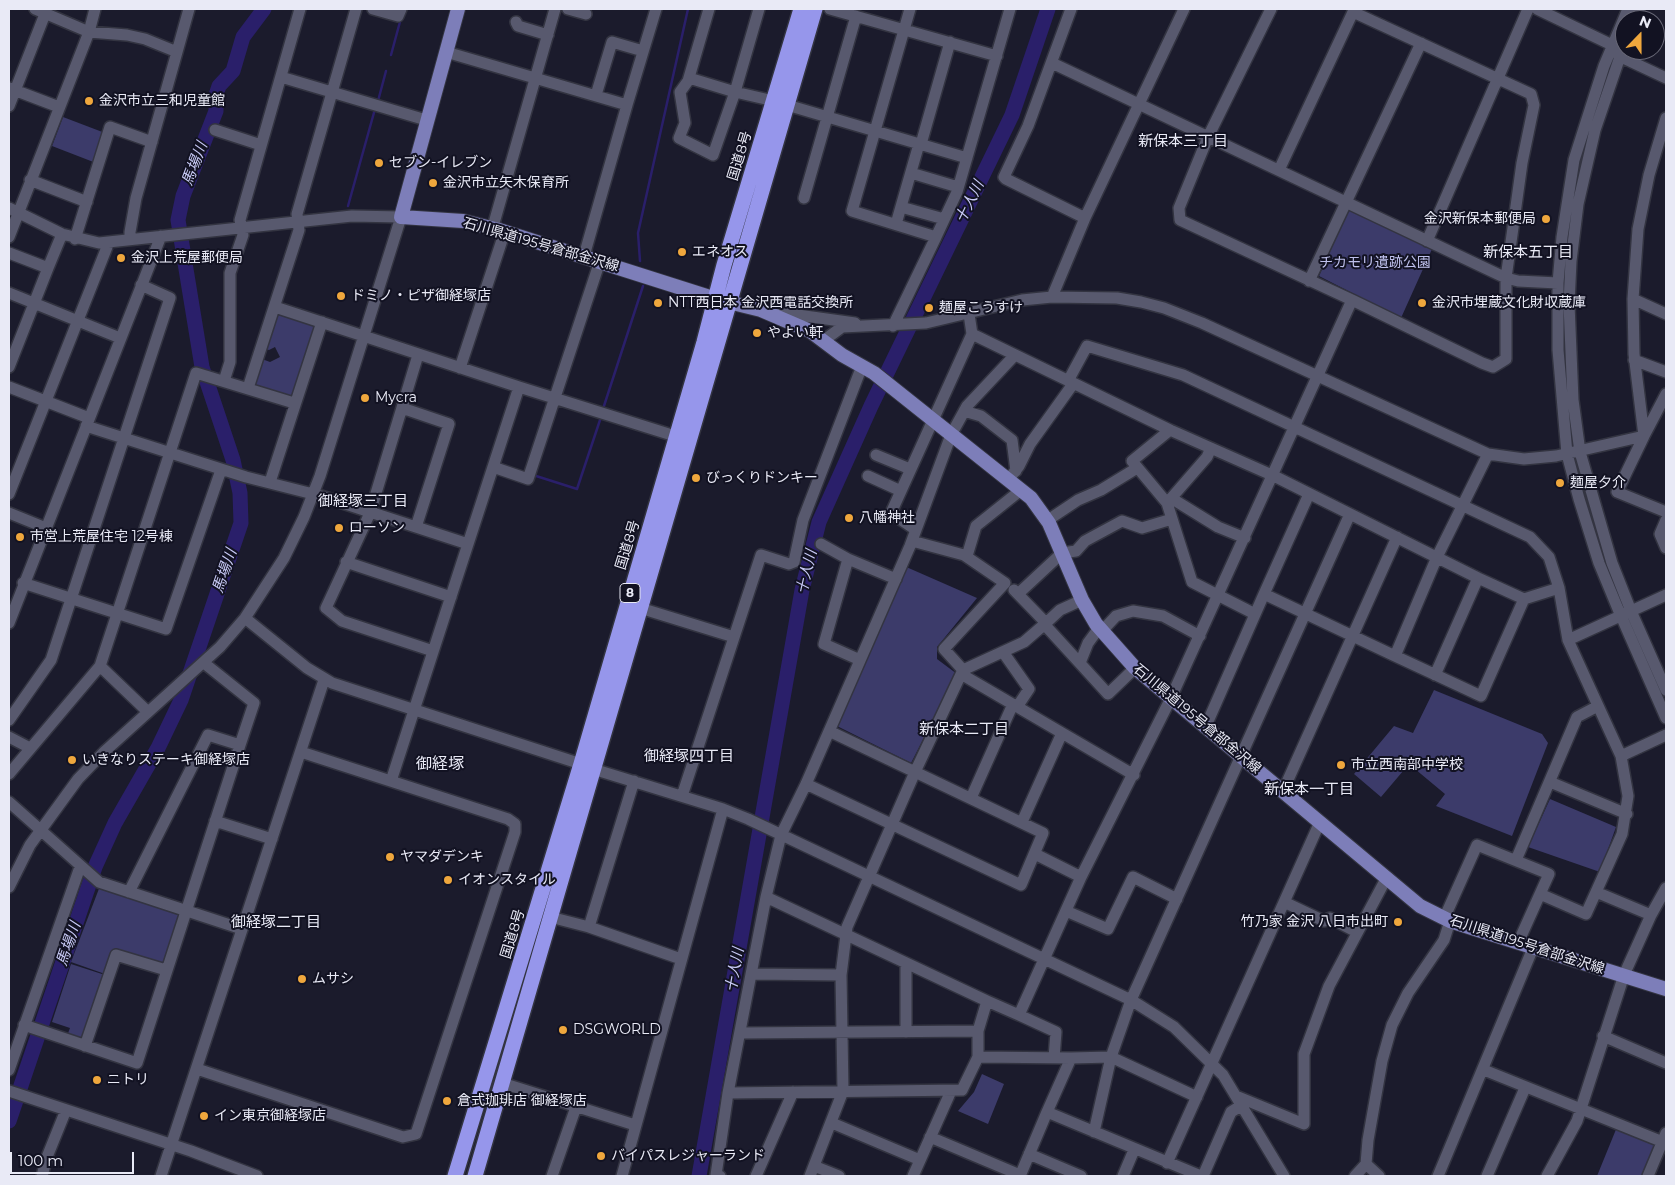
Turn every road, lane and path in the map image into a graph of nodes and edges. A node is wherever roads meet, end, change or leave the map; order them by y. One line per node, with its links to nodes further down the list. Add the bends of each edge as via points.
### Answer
1 (95, 9): 30 (street)
2 (189, 9): 37 (street)
3 (300, 9): 43 (street)
4 (356, 9): 49 (street)
5 (373, 9): 6 (street, via 398,16)
6 (400, 9)
7 (458, 9): 38 (main road)
8 (555, 9): 31 (street)
9 (568, 9): 26 (street)
10 (656, 9): 36 (street)
11 (709, 9): 45 (street)
12 (759, 9): 50 (street)
13 (801, 9): 52 (highway, 国道8号 / 8)
14 (815, 9): 52 (highway, 国道8号 / 8)
15 (830, 9): 27 (street)
16 (910, 9): 29 (street)
17 (1010, 9): 39 (street)
18 (1071, 9): 42 (street)
19 (1184, 9): 53 (street)
20 (1271, 9): 62 (street)
21 (1528, 9): 47 (street)
22 (1537, 9): 34 (street)
23 (1628, 9): 34 (street)
24 (1351, 10): 33 (street); 68 (street)
25 (40, 11): 30 (street); 48 (street)
26 (586, 14)
27 (856, 16): 29 (street); 57 (street)
28 (516, 22): 31 (street, via 518,26)
29 (904, 30): 32 (street); 61 (street)
30 (89, 32): 37 (street, via 136,37); 56 (street)
31 (548, 35): 44 (street)
32 (950, 42): 39 (street); 65 (street)
33 (1421, 44): 47 (street); 74 (street)
34 (1612, 45): 35 (street); 98 (street, via 1574,160)
35 (1615, 50)
36 (643, 51): 51 (street, via 612,42); 54 (street)
37 (177, 52): 64 (street)
38 (446, 52): 44 (street); 59 (main road)
39 (997, 56): 67 (street)
40 (1618, 60): 146 (street, via 1595,130 1578,204 1571,261 1573,400)
41 (1628, 60): 46 (street)
42 (1052, 63): 53 (street); 78 (street, via 1004,177)
43 (281, 78): 49 (street); 66 (street)
44 (536, 78): 51 (street); 83 (street, via 494,223)
45 (689, 78): 50 (street); 50 (street, via 680,92 685,123 680,138 713,155)
46 (1666, 78)
47 (1498, 79): 90 (street); 96 (street, via 1531,94 1534,105 1522,163)
48 (12, 89): 55 (street); 56 (street)
49 (332, 92): 59 (street); 80 (street, via 297,214)
50 (734, 92): 52 (street)
51 (596, 95): 54 (street)
52 (781, 103): 57 (street); 103 (highway, 国道8号 / 8)
53 (1140, 104): 62 (street); 78 (street)
54 (627, 105): 93 (street)
55 (9, 106)
56 (59, 107): 70 (street)
57 (828, 118): 61 (street); 72 (street)
58 (1666, 118): 63 (street)
59 (426, 120): 77 (main road)
60 (215, 130): 66 (street)
61 (876, 131): 65 (street); 81 (street, via 852,211)
62 (1208, 137): 68 (street); 97 (street, via 1179,208 1180,220)
63 (1663, 141): 102 (street, via 1638,229)
64 (152, 142): 73 (street, via 110,127); 89 (street, via 136,198)
65 (920, 144): 67 (street); 69 (street)
66 (261, 145): 82 (street, via 240,220)
67 (967, 158): 71 (street)
68 (1279, 170): 74 (street)
69 (911, 173): 71 (street); 75 (street)
70 (30, 180): 73 (street); 76 (street)
71 (958, 187): 79 (street)
72 (804, 198)
73 (87, 202): 88 (street)
74 (1346, 202): 90 (street); 97 (street)
75 (901, 207): 79 (street); 81 (street)
76 (14, 210): 84 (street); 87 (street)
77 (401, 217): 80 (street, via 352,216); 83 (main road, 石川県道195号倉部金沢線, via 463,221); 115 (street)
78 (1085, 218): 101 (street)
79 (944, 219): 86 (street)
80 (298, 222): 82 (street); 106 (street, via 299,230)
81 (896, 224): 86 (street)
82 (241, 227): 85 (street); 126 (street, via 242,235 230,273 230,362)
83 (499, 230): 93 (main road, 石川県道195号倉部金沢線); 122 (street, via 503,237)
84 (62, 234): 88 (street); 95 (street)
85 (161, 236): 89 (street); 99 (street)
86 (936, 236): 113 (street)
87 (9, 237)
88 (75, 239): 91 (street)
89 (130, 239): 91 (street)
90 (1427, 240): 96 (street)
91 (109, 242): 110 (street)
92 (9, 254): 95 (street)
93 (584, 256): 94 (main road, 石川県道195号倉部金沢線)
94 (600, 261): 103 (main road, 石川県道195号倉部金沢線); 132 (street)
95 (48, 268): 105 (street)
96 (1506, 278): 98 (street); 104 (street, via 1506,359 1493,367)
97 (1309, 281): 104 (street)
98 (1558, 283): 149 (street, via 1558,350)
99 (141, 285): 116 (street); 144 (street, via 170,298)
100 (9, 293): 105 (street)
101 (1052, 297): 109 (street, via 1022,300); 125 (street, via 1117,298 1164,308)
102 (1633, 299): 108 (street); 120 (street)
103 (723, 300): 107 (main road, 石川県道195号倉部金沢線); 142 (highway, 国道8号 / 8); 200 (highway, 国道8号 / 8)
104 (1352, 300): 125 (street)
105 (34, 303): 110 (street); 121 (street)
106 (275, 307): 111 (street); 130 (street)
107 (761, 310): 112 (street, via 846,320); 117 (main road, 石川県道195号倉部金沢線, via 796,324)
108 (1666, 313)
109 (969, 314): 113 (street); 114 (street)
110 (78, 321): 116 (street); 133 (street)
111 (322, 322): 115 (street); 134 (street)
112 (866, 326): 113 (street); 117 (street, via 842,327)
113 (896, 326)
114 (972, 334): 119 (street); 137 (street)
115 (364, 336): 118 (street); 162 (street)
116 (120, 338): 138 (street)
117 (823, 341): 123 (main road, 石川県道195号倉部金沢線)
118 (418, 355): 122 (street); 135 (street)
119 (1014, 356): 127 (street); 136 (street)
120 (1634, 360): 124 (street); 143 (street)
121 (9, 367)
122 (460, 368): 129 (street)
123 (868, 369): 137 (main road, 石川県道195号倉部金沢線); 211 (street, via 803,520 794,562 788,564 761,555)
124 (1666, 372)
125 (1317, 375): 139 (street); 148 (street)
126 (224, 381): 130 (street); 147 (street, via 196,373)
127 (1070, 382): 139 (street, via 1087,346 1183,375); 140 (street); 155 (street)
128 (9, 387): 133 (street)
129 (519, 387): 132 (street); 151 (street)
130 (248, 388): 134 (street)
131 (1666, 394): 143 (street)
132 (555, 398): 142 (street); 151 (street, via 528,479)
133 (46, 401): 138 (street); 161 (street)
134 (294, 403): 158 (street)
135 (402, 408): 168 (street); 173 (street, via 450,424)
136 (964, 412): 141 (street); 155 (street, via 981,416 1012,440)
137 (932, 421): 141 (main road, 石川県道195号倉部金沢線); 153 (street)
138 (88, 422): 144 (street); 174 (street)
139 (1294, 428): 157 (street); 165 (street)
140 (1170, 430): 145 (street); 152 (street, via 1132,461)
141 (951, 435): 155 (main road, 石川県道195号倉部金沢線); 175 (street)
142 (675, 436): 242 (highway, 国道8号 / 8)
143 (1644, 436): 146 (street); 166 (street, via 1616,492)
144 (123, 437): 147 (street); 197 (street)
145 (1211, 448): 157 (street); 164 (street)
146 (1580, 452): 149 (street); 204 (street)
147 (170, 453): 154 (street); 201 (street)
148 (1488, 454): 149 (street, via 1524,459); 165 (street)
149 (1567, 454): 204 (street, via 1599,563)
150 (876, 455): 153 (street)
151 (493, 468): 179 (street)
152 (1137, 468): 164 (street); 171 (street)
153 (910, 469): 160 (street)
154 (225, 471): 158 (street); 201 (street, via 166,629)
155 (1012, 475): 159 (main road, 石川県道195号倉部金沢線)
156 (868, 476): 160 (street)
157 (1274, 476): 163 (street); 177 (street)
158 (270, 482): 162 (street)
159 (1021, 490): 171 (main road, 石川県道195号倉部金沢線); 183 (street, via 976,526)
160 (901, 491): 175 (street, via 891,513)
161 (9, 494)
162 (314, 494): 168 (street); 205 (street, via 284,558)
163 (1309, 494): 169 (street); 193 (street)
164 (1169, 501): 170 (street); 177 (street)
165 (1462, 505): 184 (street); 191 (street, via 1530,537 1549,557)
166 (1666, 512)
167 (9, 513): 174 (street)
168 (370, 513): 173 (street); 186 (street)
169 (1350, 514): 176 (street); 203 (street)
170 (1172, 519): 182 (street, via 1142,528 1122,521 1085,541 1076,552); 194 (street, via 1192,582)
171 (1048, 520): 182 (main road, 石川県道195号倉部金沢線)
172 (1666, 520): 181 (street, via 1660,534)
173 (416, 527): 179 (street)
174 (46, 528): 189 (street)
175 (916, 530): 178 (street)
176 (1396, 537): 184 (street); 210 (street)
177 (1245, 538): 194 (street)
178 (912, 541): 183 (street); 188 (street)
179 (468, 544): 196 (street)
180 (821, 544): 185 (street)
181 (1666, 548)
182 (1062, 554): 192 (street); 198 (main road, 石川県道195号倉部金沢線)
183 (967, 556): 190 (street)
184 (1437, 557): 187 (street); 215 (street)
185 (848, 559): 188 (street); 216 (street, via 824,644)
186 (346, 562): 196 (street); 213 (street, via 326,608 342,621)
187 (1478, 578): 199 (street); 222 (street)
188 (896, 579): 216 (street)
189 (23, 583): 197 (street); 206 (street)
190 (1005, 583): 192 (street); 221 (street, via 944,648)
191 (1559, 588): 199 (street); 212 (street)
192 (1019, 593): 207 (street)
193 (1264, 594): 202 (street); 203 (street)
194 (1218, 596): 202 (street); 209 (street)
195 (1666, 596): 204 (street)
196 (451, 597): 213 (street)
197 (71, 599): 201 (street); 231 (street, via 51,660)
198 (1082, 600): 207 (street, via 1060,610); 208 (main road, 石川県道195号倉部金沢線)
199 (1524, 600): 222 (street, via 1481,696)
200 (640, 608): 211 (street); 242 (highway, 国道8号 / 8)
201 (117, 613): 218 (street)
202 (1255, 614): 232 (street)
203 (1306, 614): 210 (street); 241 (street)
204 (1626, 614): 212 (street); 224 (street); 230 (street)
205 (245, 618): 219 (street); 223 (street)
206 (9, 623)
207 (1045, 624): 214 (street, via 1024,642); 217 (street)
208 (1100, 629): 209 (street, via 1116,616 1133,611 1163,616); 217 (street, via 1088,642); 220 (main road, 石川県道195号倉部金沢線)
209 (1200, 636): 225 (street)
210 (1352, 636): 215 (street); 250 (street)
211 (734, 637): 251 (street)
212 (1568, 640): 227 (street)
213 (433, 651): 228 (street)
214 (1003, 652): 221 (street); 226 (street, via 1029,689)
215 (1395, 656): 222 (street)
216 (860, 660): 233 (street)
217 (1080, 663): 220 (street, via 1108,694)
218 (100, 666): 229 (street); 238 (street)
219 (201, 666): 229 (street); 237 (street, via 254,703)
220 (1135, 668): 225 (main road, 石川県道195号倉部金沢線)
221 (962, 672): 226 (street); 243 (street)
222 (1435, 675)
223 (324, 680): 228 (street); 239 (street)
224 (1666, 690)
225 (1170, 700): 232 (main road, 石川県道195号倉部金沢線); 245 (street)
226 (1015, 705): 234 (street); 252 (street)
227 (1598, 706): 240 (street); 248 (street, via 1576,717)
228 (413, 710): 242 (street); 246 (street)
229 (148, 712): 260 (street, via 85,772)
230 (1666, 718)
231 (9, 720)
232 (1205, 728): 241 (main road, 石川県道195号倉部金沢線)
233 (829, 731): 243 (street); 249 (street)
234 (1062, 733): 245 (street); 257 (street)
235 (1666, 735): 240 (street)
236 (9, 737): 238 (street)
237 (240, 745): 256 (street); 271 (street, via 208,735)
238 (30, 748): 244 (street)
239 (301, 752): 246 (street); 262 (street)
240 (1621, 756): 255 (street, via 1628,796)
241 (1242, 757): 250 (main road, 石川県道195号倉部金沢線); 275 (street)
242 (587, 766): 247 (street); 281 (highway, 国道8号 / 8); 344 (highway, 国道8号 / 8)
243 (915, 772): 252 (street); 259 (street)
244 (9, 774)
245 (1134, 775): 267 (street)
246 (391, 781): 313 (street, via 508,819 516,828 416,1134 403,1137)
247 (634, 781): 251 (street); 283 (street)
248 (1550, 782): 255 (street); 264 (street)
249 (806, 784): 259 (street); 261 (street)
250 (1283, 791): 258 (main road, 石川県道195号倉部金沢線)
251 (682, 796): 254 (street)
252 (971, 798): 257 (street)
253 (9, 802): 260 (street)
254 (723, 810): 261 (street); 289 (street)
255 (1627, 814): 272 (street, via 1622,834)
256 (215, 820): 262 (street); 278 (street)
257 (1022, 822): 263 (street, via 1043,833)
258 (1320, 822): 268 (main road, 石川県道195号倉部金沢線); 276 (street)
259 (892, 824): 263 (street, via 1021,885); 266 (street)
260 (40, 830): 265 (street); 269 (street)
261 (776, 832): 266 (street); 274 (street)
262 (272, 839): 284 (street)
263 (1034, 854): 267 (street)
264 (1516, 860): 273 (street, via 1549,874); 282 (street, via 1476,845 1447,912)
265 (88, 874): 271 (street); 300 (street)
266 (868, 876): 286 (street); 290 (street)
267 (1082, 877): 279 (street)
268 (1387, 877): 282 (main road, 石川県道195号倉部金沢線, via 1420,906); 285 (street)
269 (9, 887)
270 (1666, 888): 277 (street)
271 (129, 892): 278 (street)
272 (1596, 892): 273 (street, via 1586,914); 280 (street)
273 (1540, 894): 287 (street)
274 (766, 896): 286 (street); 293 (street)
275 (1177, 899): 279 (street, via 1133,877 1108,929); 298 (street)
276 (1284, 902): 285 (street, via 1324,921 1330,918); 311 (street)
277 (1662, 905): 280 (street)
278 (186, 910): 284 (street); 292 (street)
279 (1066, 911): 290 (street)
280 (1650, 916): 295 (street)
281 (550, 917): 283 (street); 316 (highway, 国道8号 / 8)
282 (1450, 921): 287 (main road, 石川県道195号倉部金沢線); 339 (street, via 1444,940 1408,993 1392,1025 1382,1061)
283 (589, 928): 289 (street)
284 (242, 929): 313 (street)
285 (1358, 932): 324 (street, via 1329,986 1304,1054 1304,1124)
286 (845, 935): 291 (street); 294 (street)
287 (1518, 943): 288 (main road, 石川県道195号倉部金沢線)
288 (1534, 948): 295 (main road, 石川県道195号倉部金沢線); 315 (street)
289 (681, 958): 330 (street)
290 (1045, 959): 298 (street); 299 (street)
291 (906, 963): 297 (street); 303 (street)
292 (166, 970): 306 (street, via 116,955); 306 (street, via 137,1063)
293 (752, 974): 294 (street); 301 (street)
294 (841, 975): 302 (street)
295 (1624, 975): 296 (main road, 石川県道195号倉部金沢線); 305 (street)
296 (1666, 989)
297 (987, 1000): 299 (street); 304 (street)
298 (1131, 1000): 308 (street); 311 (street, via 1174,1026)
299 (1019, 1016): 309 (street, via 1056,1032)
300 (28, 1026): 306 (street); 314 (street)
301 (740, 1032): 302 (street); 322 (street)
302 (843, 1032): 303 (street); 318 (street)
303 (906, 1032): 304 (street)
304 (978, 1032): 307 (street)
305 (1603, 1036): 312 (street); 327 (street)
306 (85, 1046)
307 (978, 1057): 309 (street); 319 (street, via 962,1090)
308 (1111, 1057): 310 (street); 323 (street); 331 (street)
309 (1054, 1058): 310 (street)
310 (1071, 1058): 328 (street)
311 (1211, 1062): 323 (street); 324 (street)
312 (1666, 1063)
313 (197, 1069): 334 (street)
314 (9, 1070)
315 (1484, 1070): 317 (street); 359 (street)
316 (502, 1083): 325 (street); 345 (highway, 国道8号 / 8)
317 (1525, 1088): 327 (street); 360 (street)
318 (843, 1091): 319 (street); 320 (street); 329 (street)
319 (951, 1091): 333 (street)
320 (793, 1092): 322 (street); 349 (street)
321 (15, 1093): 326 (street)
322 (728, 1093): 348 (street, via 716,1174)
323 (1197, 1097): 338 (street)
324 (1239, 1101): 355 (street); 356 (street)
325 (576, 1107): 330 (street); 346 (street)
326 (66, 1110): 334 (street); 342 (street)
327 (1581, 1110): 332 (street); 361 (street)
328 (1047, 1112): 331 (street); 336 (street)
329 (832, 1122): 337 (street); 340 (street)
330 (635, 1125): 347 (street)
331 (1094, 1132): 335 (street)
332 (1664, 1137): 362 (street)
333 (930, 1138): 337 (street); 352 (street)
334 (172, 1145): 341 (street); 343 (street)
335 (1134, 1150): 338 (street); 354 (street)
336 (1029, 1154): 352 (street); 353 (street)
337 (920, 1160): 351 (street)
338 (1167, 1163): 355 (street)
339 (1366, 1164): 357 (street); 358 (street)
340 (812, 1171): 350 (street)
341 (252, 1175)
342 (42, 1176)
343 (161, 1176)
344 (455, 1176)
345 (475, 1176)
346 (552, 1176)
347 (622, 1176)
348 (720, 1176)
349 (756, 1176)
350 (839, 1176)
351 (913, 1176)
352 (1020, 1176)
353 (1081, 1176)
354 (1123, 1176)
355 (1202, 1176)
356 (1284, 1176)
357 (1355, 1176)
358 (1379, 1176)
359 (1438, 1176)
360 (1487, 1176)
361 (1547, 1176)
362 (1648, 1176)

